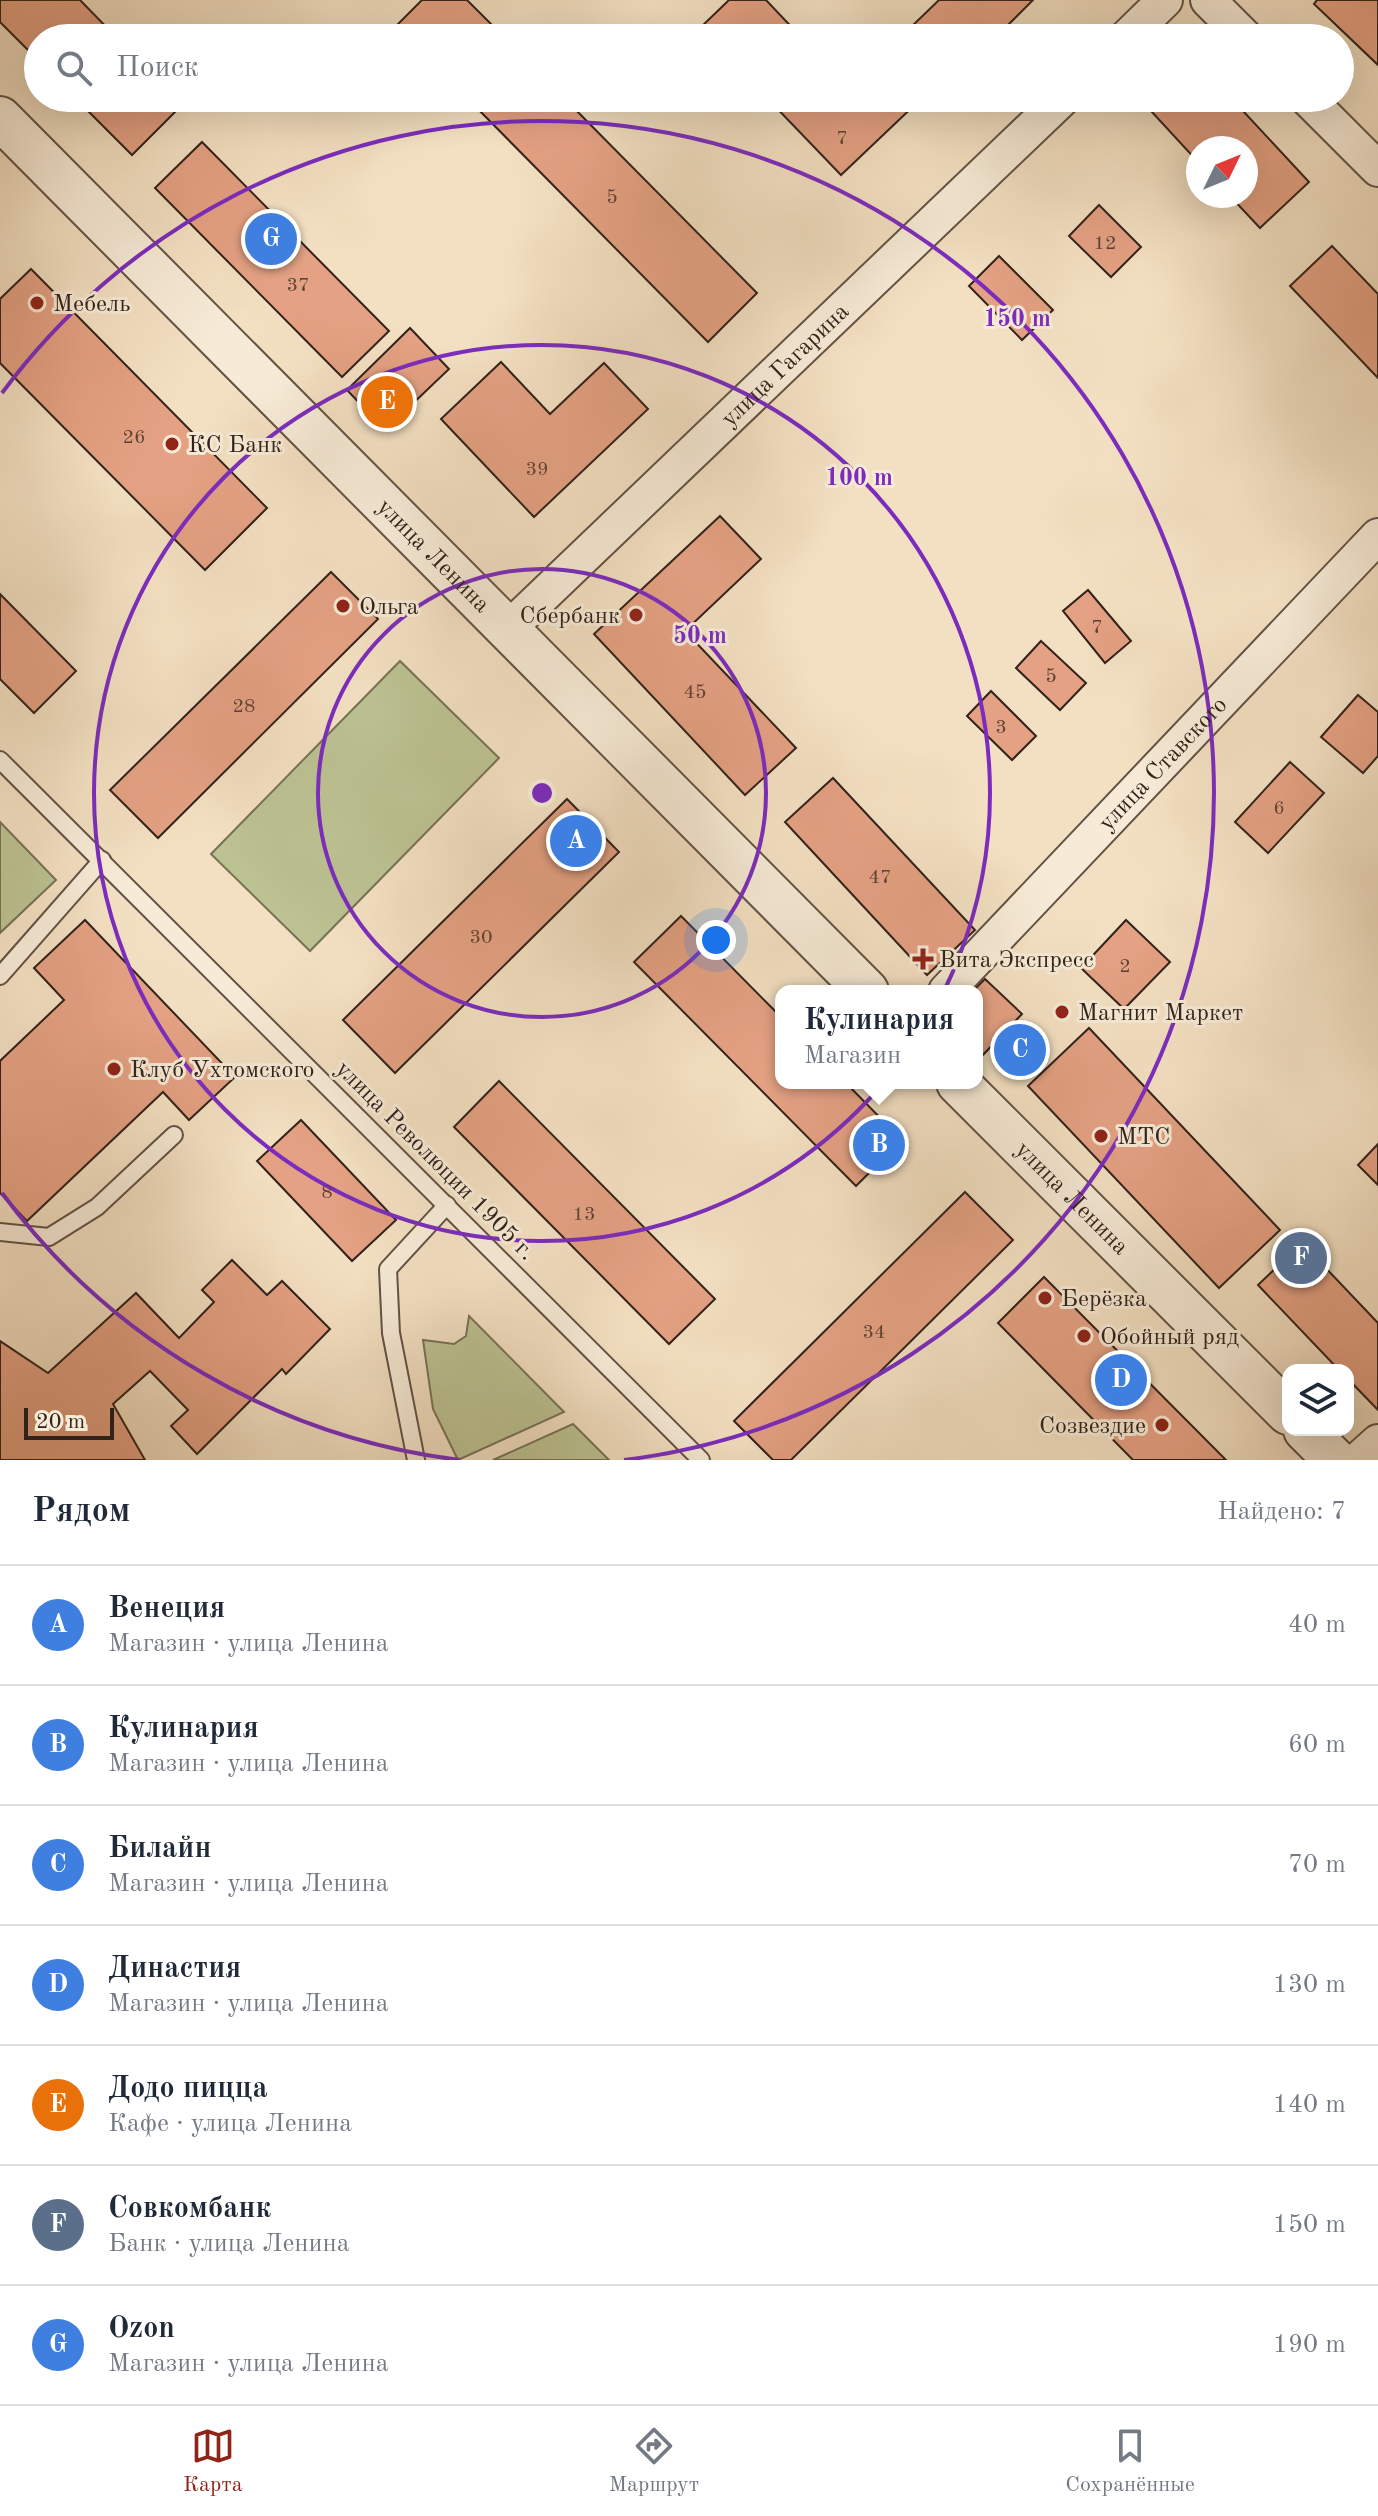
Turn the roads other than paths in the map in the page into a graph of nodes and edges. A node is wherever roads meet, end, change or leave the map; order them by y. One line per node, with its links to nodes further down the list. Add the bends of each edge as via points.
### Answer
1 (1165, 0): 3 (street)
2 (1208, 0): 4 (street)
3 (1140, 24)
4 (1232, 24)
5 (1048, 112): 10 (street, улица Гагарина)
6 (1321, 112): 8 (street)
7 (0, 118): 10 (street, улица Ленина)
8 (1378, 169)
9 (1378, 536): 15 (street, улица Ставского)
10 (507, 630): 14 (street, улица Ленина)
11 (0, 760): 12 (lane, улица Революции 1905 г.)
12 (102, 860): 13 (lane); 18 (lane, улица Революции 1905 г.)
13 (0, 976)
14 (861, 985)
15 (952, 985)
16 (964, 1089): 20 (street, улица Ленина)
17 (174, 1135): 19 (lane, via 97,1207 49,1237)
18 (447, 1205): 23 (lane, via 388,1269 391,1333); 24 (lane, улица Революции 1905 г.)
19 (0, 1232)
20 (1282, 1407)
21 (1311, 1436): 25 (street)
22 (1378, 1442): 26 (street)
23 (416, 1460)
24 (701, 1460)
25 (1335, 1460)
26 (1358, 1460)

